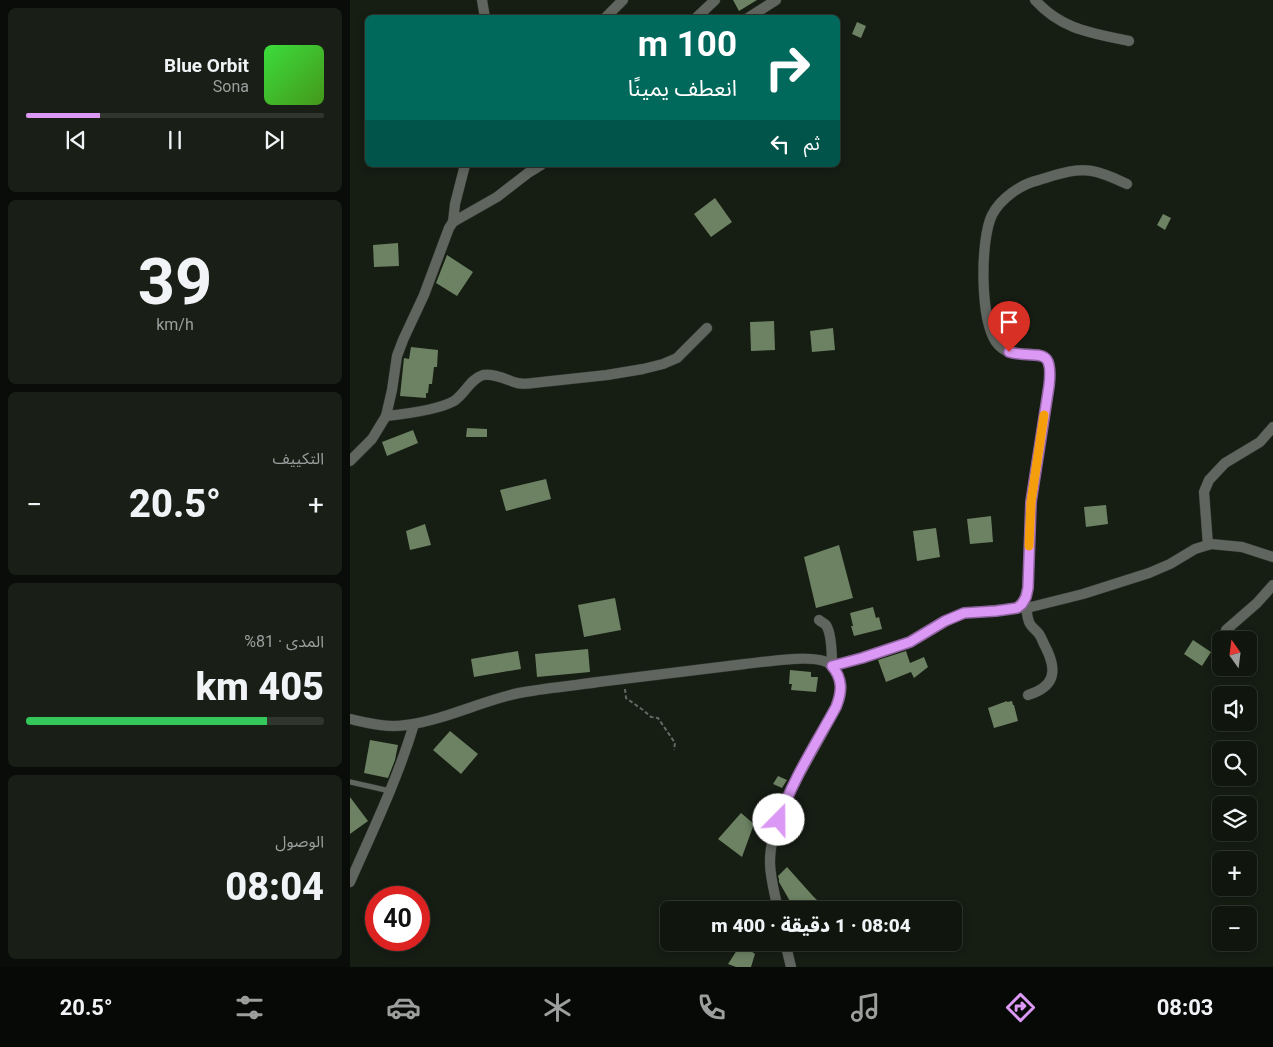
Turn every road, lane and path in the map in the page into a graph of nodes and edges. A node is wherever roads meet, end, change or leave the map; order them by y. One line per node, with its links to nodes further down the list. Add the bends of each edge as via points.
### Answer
1 (482, 0): 6 (street)
2 (623, 0): 7 (street)
3 (715, 0): 8 (street)
4 (776, 0): 9 (street)
5 (1035, 0): 10 (street, via 1062,23)
6 (484, 15)
7 (608, 15)
8 (699, 15)
9 (753, 15)
10 (1128, 41)
11 (464, 167): 14 (street)
12 (538, 167): 14 (street, via 497,198)
13 (1127, 184): 22 (street, via 1082,170 1033,181 1000,204 987,233 985,304 994,337 1009,352 1043,356 1050,371 1031,502 1028,588)
14 (453, 222): 16 (street, via 397,356)
15 (707, 328): 16 (street, via 677,358 652,367 607,376 533,384 485,375 476,378 460,397 448,404)
16 (386, 416): 18 (street, via 372,439)
17 (1273, 427): 19 (street, via 1260,442 1225,463 1209,480 1204,492)
18 (350, 461)
19 (1208, 545): 20 (street, via 1242,547); 22 (street, via 1149,573 1054,602)
20 (1273, 557)
21 (1273, 585): 24 (street)
22 (1022, 607): 25 (street, via 964,613 910,642); 27 (street, via 1029,624 1040,636 1052,665 1049,683 1042,690)
23 (819, 620): 25 (street, via 826,626 830,638)
24 (1226, 630)
25 (832, 666): 26 (street, via 806,658); 34 (street, via 841,683 840,698 782,809 772,846 770,862)
26 (624, 679): 29 (street, via 518,693); 30 (path, via 626,698 651,717 658,718 675,743)
27 (1028, 695)
28 (350, 719): 29 (street, via 394,726)
29 (414, 724): 32 (street)
30 (674, 750)
31 (350, 782): 32 (lane)
32 (390, 791): 33 (street)
33 (350, 882)
34 (776, 901)
35 (787, 951): 36 (street)
36 (791, 964): 37 (street)
37 (799, 967)

